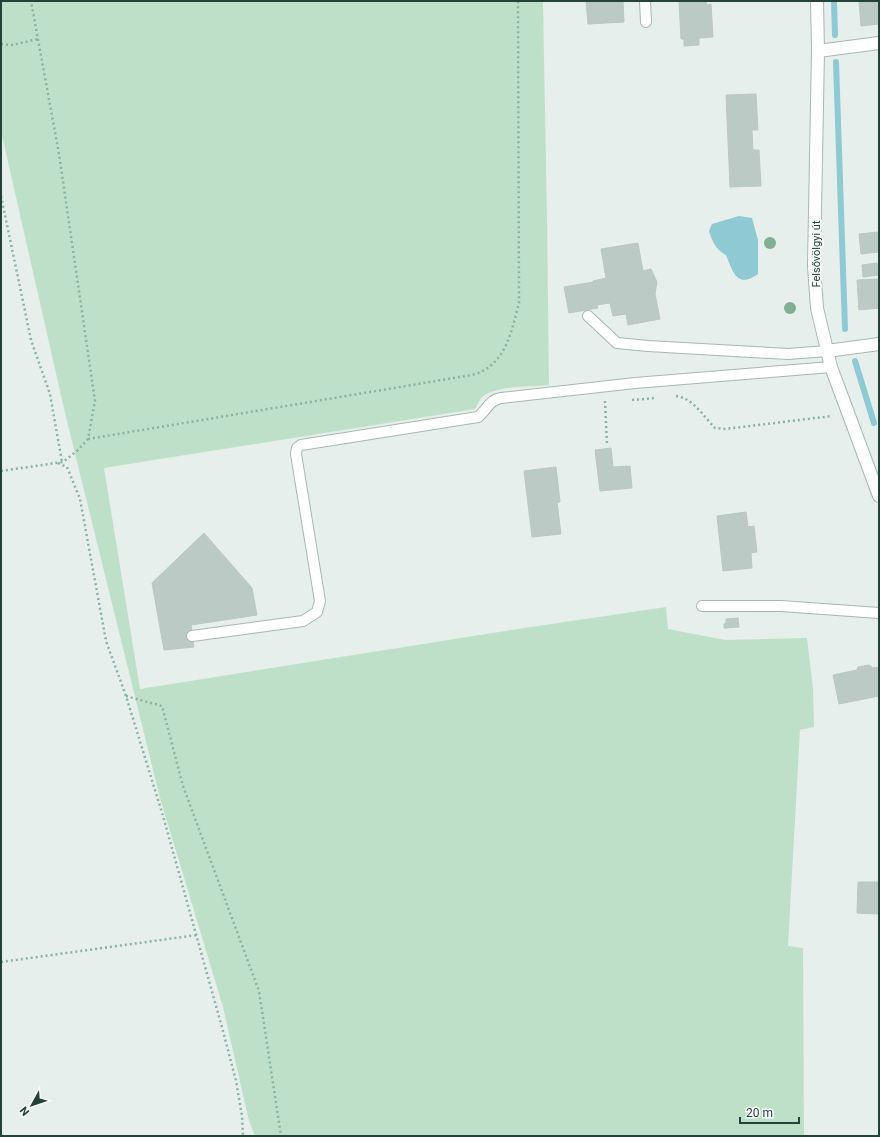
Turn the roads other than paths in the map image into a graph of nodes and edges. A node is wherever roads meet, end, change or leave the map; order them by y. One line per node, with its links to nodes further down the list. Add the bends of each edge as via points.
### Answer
1 (645, 1): 3 (lane)
2 (817, 1): 5 (street, Felsővölgyi út)
3 (646, 22)
4 (879, 43): 5 (street)
5 (818, 52): 8 (street, Felsővölgyi út, via 814,266 817,308)
6 (588, 316): 8 (lane, via 617,343 788,354)
7 (879, 344): 8 (street)
8 (827, 351): 9 (street, Felsővölgyi út)
9 (831, 367): 10 (street, Felsővölgyi út); 13 (lane, via 635,383 501,398 491,402 478,417 301,446 297,448 296,454 320,601 317,612 303,621)
10 (879, 496)
11 (702, 606): 12 (lane, via 781,606)
12 (879, 613)
13 (192, 636)

